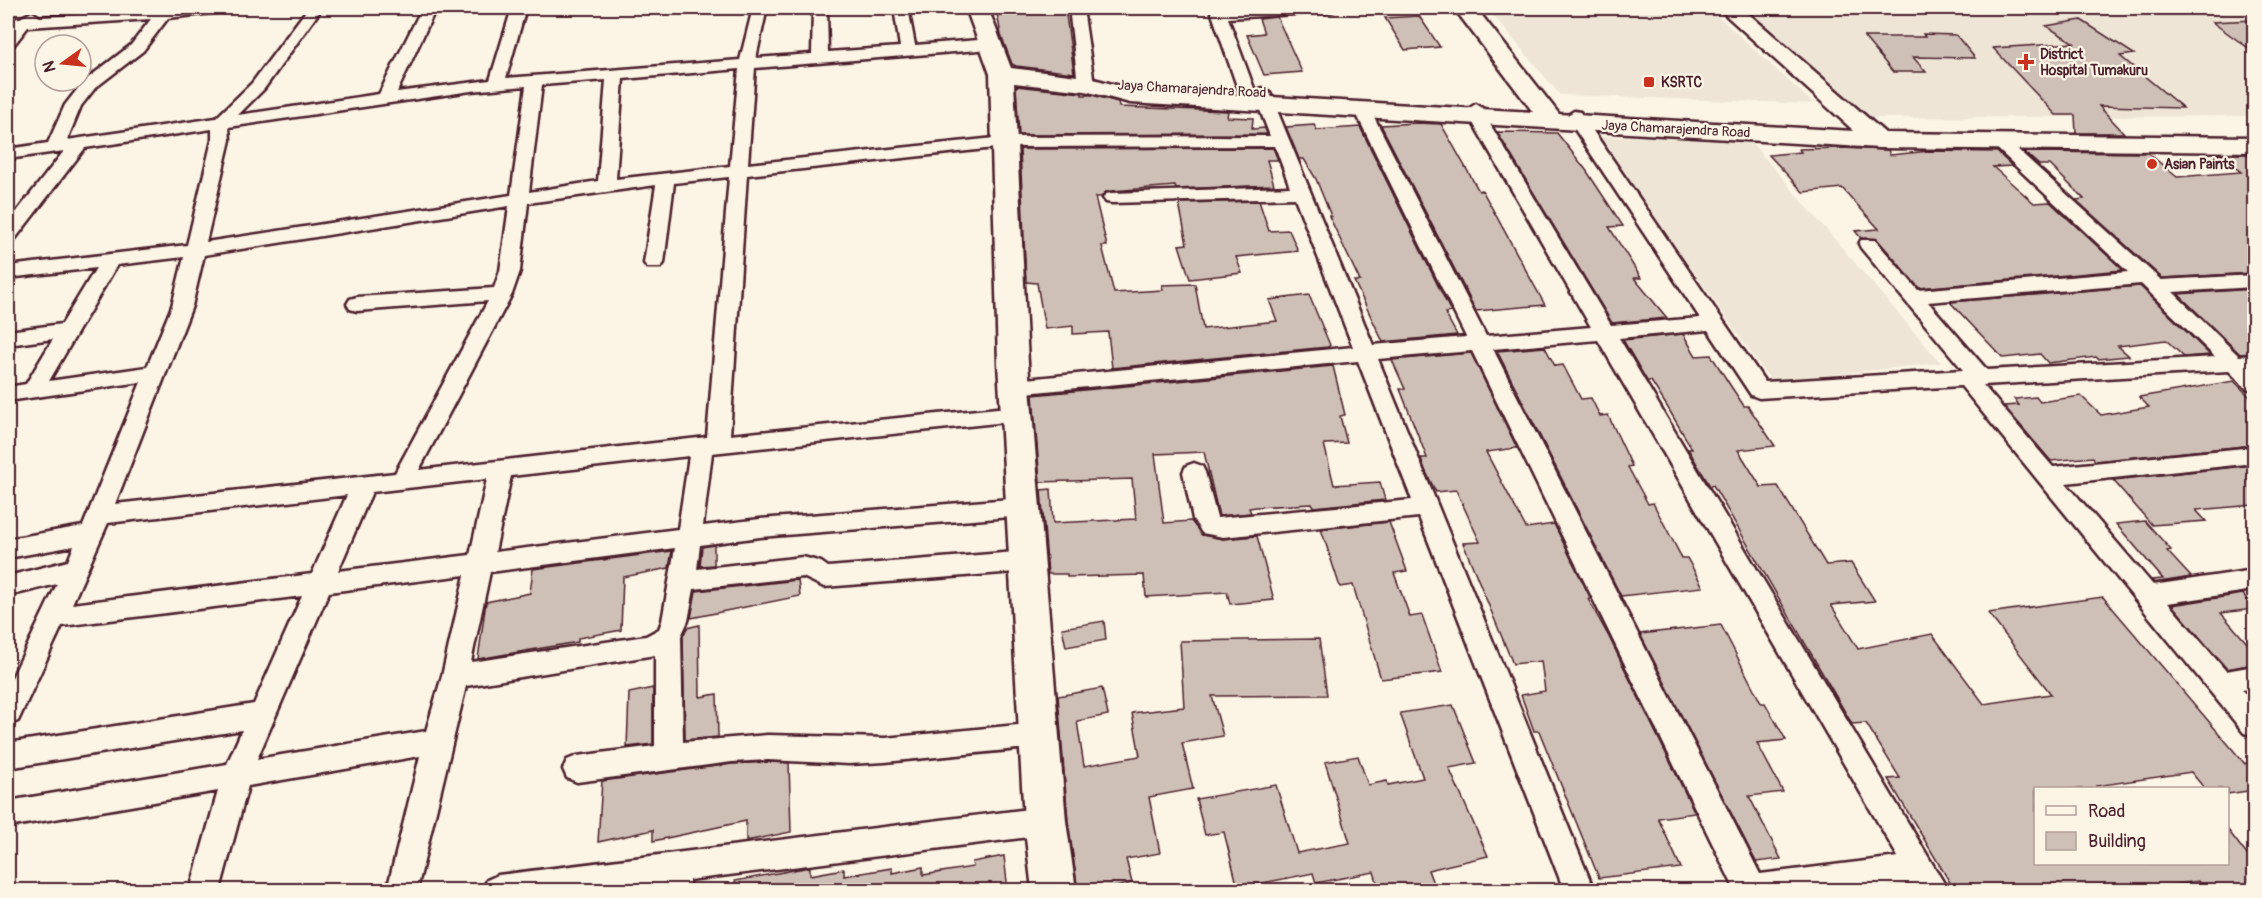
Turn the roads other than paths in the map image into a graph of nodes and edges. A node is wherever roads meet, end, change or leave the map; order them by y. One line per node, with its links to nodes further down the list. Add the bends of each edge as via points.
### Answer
1 (45, 8): 16 (street)
2 (222, 8): 14 (street)
3 (315, 8): 32 (street, via 258,86)
4 (429, 8): 28 (street)
5 (519, 8): 25 (street)
6 (760, 8): 22 (street)
7 (820, 8): 20 (street)
8 (901, 8): 19 (street)
9 (976, 8): 21 (main road)
10 (1076, 8): 26 (street)
11 (1328, 8): 15 (street)
12 (1465, 8): 31 (main road)
13 (1729, 8): 34 (main road)
14 (166, 11): 16 (street); 40 (street, via 137,48 80,96)
15 (1218, 11): 27 (street)
16 (24, 22): 17 (street); 18 (street)
17 (8, 23)
18 (8, 43)
19 (908, 51): 20 (street); 21 (street)
20 (820, 57): 22 (street)
21 (997, 59): 26 (main road, Jaya Chamarajendra Road); 37 (main road)
22 (747, 63): 23 (street); 42 (street)
23 (615, 74): 24 (street); 44 (street)
24 (535, 80): 25 (street); 47 (street)
25 (497, 84): 28 (street)
26 (1093, 86): 27 (main road, Jaya Chamarajendra Road, via 1130,96)
27 (1258, 96): 29 (main road, Jaya Chamarajendra Road); 30 (main road, Jaya Chamarajendra Road); 35 (street)
28 (386, 98): 32 (street)
29 (1362, 109): 30 (main road, Jaya Chamarajendra Road); 63 (street)
30 (1476, 113): 31 (main road, Jaya Chamarajendra Road); 61 (street)
31 (1563, 119): 34 (main road, Jaya Chamarajendra Road); 59 (street)
32 (221, 123): 38 (street); 50 (street, via 221,140)
33 (2254, 129): 34 (main road, Jaya Chamarajendra Road)
34 (1872, 134): 36 (main road, Jaya Chamarajendra Road)
35 (1282, 141): 37 (street); 45 (street)
36 (1998, 141): 39 (main road, Jaya Chamarajendra Road); 55 (street)
37 (1004, 142): 42 (street); 72 (main road)
38 (78, 145): 40 (street); 48 (street)
39 (2254, 145)
40 (55, 147): 41 (street)
41 (8, 154)
42 (740, 170): 43 (street); 73 (street)
43 (666, 178): 44 (street); 52 (street)
44 (607, 185): 47 (street)
45 (1302, 192): 46 (street); 64 (street)
46 (1112, 198)
47 (519, 200): 50 (street); 56 (street, via 510,271)
48 (8, 235)
49 (1868, 244): 57 (street)
50 (195, 250): 51 (street); 67 (street, via 182,306)
51 (111, 259): 53 (street); 60 (street)
52 (654, 263)
53 (8, 272)
54 (2254, 280): 55 (street)
55 (2151, 282): 57 (street); 66 (street)
56 (502, 294): 58 (street); 78 (street)
57 (1913, 297): 68 (street)
58 (357, 304)
59 (1714, 323): 61 (street); 68 (street, via 1759,390)
60 (70, 330): 62 (street); 70 (street)
61 (1606, 331): 63 (street); 110 (street)
62 (8, 338)
63 (1480, 343): 64 (street); 111 (street)
64 (1366, 353): 72 (street); 81 (street)
65 (2254, 362): 66 (street)
66 (2233, 364): 68 (street); 69 (street)
67 (155, 374): 70 (street); 82 (street)
68 (1972, 377): 77 (street)
69 (2254, 383)
70 (33, 390): 71 (street)
71 (8, 394)
72 (1016, 401): 73 (street); 80 (main road)
73 (710, 445): 75 (street); 83 (street)
74 (2254, 455): 77 (street)
75 (501, 469): 78 (street); 86 (street)
76 (1194, 472): 81 (street, via 1205,519 1216,527)
77 (2048, 476): 92 (street)
78 (402, 480): 79 (street)
79 (364, 484): 82 (street); 90 (street)
80 (1023, 507): 83 (street); 85 (main road)
81 (1427, 507): 116 (street)
82 (95, 524): 84 (street); 87 (street)
83 (688, 537): 86 (street); 88 (street)
84 (8, 548)
85 (1028, 561): 88 (street, via 824,577 803,567); 101 (main road)
86 (479, 563): 90 (street); 95 (street)
87 (76, 569): 91 (street); 93 (street)
88 (683, 579): 94 (street)
89 (2254, 580): 92 (street)
90 (320, 583): 93 (street); 99 (street)
91 (8, 586)
92 (2148, 596): 97 (street)
93 (54, 617): 98 (street)
94 (668, 636): 95 (street, via 651,646); 104 (street)
95 (455, 676): 102 (street)
96 (2254, 677): 97 (street)
97 (2220, 682): 100 (street)
98 (11, 699)
99 (262, 715): 103 (street); 106 (street)
100 (2254, 724)
101 (1039, 735): 104 (street, via 922,748 751,748); 108 (main road)
102 (437, 741): 106 (street); 113 (street)
103 (8, 755)
104 (669, 758): 105 (street)
105 (577, 769)
106 (237, 773): 107 (street); 112 (street)
107 (8, 814)
108 (1045, 821): 109 (street); 115 (main road)
109 (675, 879): 114 (street)
110 (1927, 880): 111 (street)
111 (1752, 890)
112 (205, 891)
113 (402, 891)
114 (498, 891)
115 (1054, 891)
116 (1579, 891)

